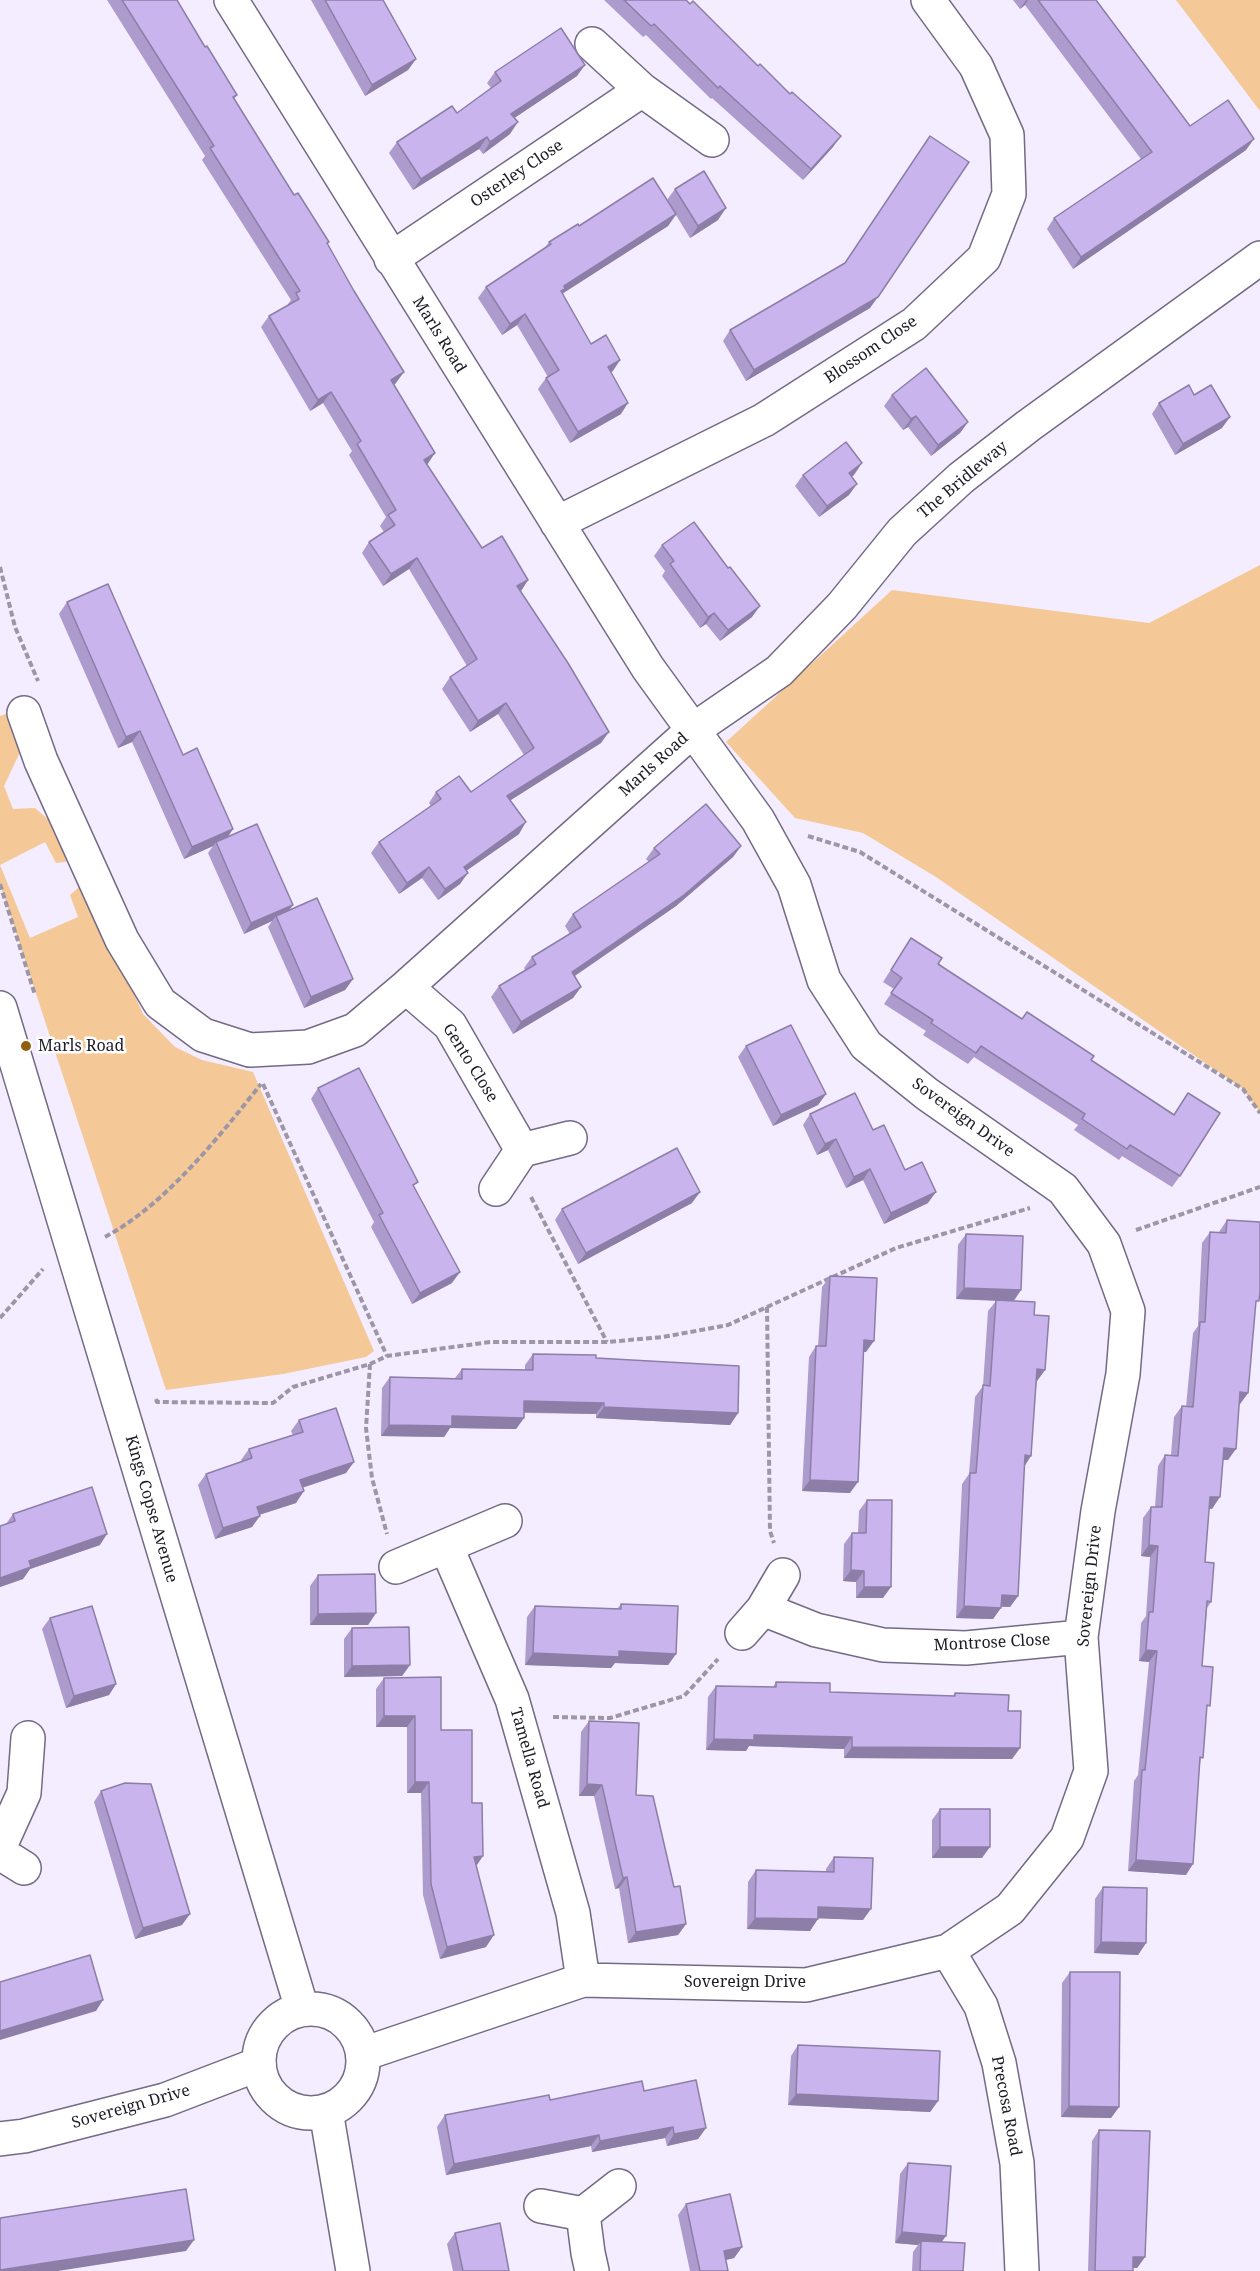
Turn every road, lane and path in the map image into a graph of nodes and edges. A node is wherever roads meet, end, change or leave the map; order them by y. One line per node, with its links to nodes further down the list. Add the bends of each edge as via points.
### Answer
1 (231, 0): 7 (street, Marls Road)
2 (928, 0): 8 (street, Blossom Close, via 976,66 1007,135 1009,194 984,258 914,324 765,420)
3 (592, 44): 4 (street)
4 (642, 90): 5 (street); 7 (street, Osterley Close)
5 (712, 140)
6 (1260, 258): 11 (street, The Bridleway, via 961,478 903,532 842,606 779,671)
7 (391, 259): 8 (street, Marls Road)
8 (557, 523): 11 (street, Marls Road, via 648,668)
9 (0, 567): 10 (path, via 15,627 43,691)
10 (24, 713): 13 (street, Marls Road, via 29,767 122,940 160,1003 203,1035 250,1050 308,1047 354,1030)
11 (693, 730): 12 (street, Sovereign Drive); 13 (street, Marls Road)
12 (758, 820): 15 (path, via 860,852 1243,1089); 19 (street, Sovereign Drive, via 794,885 824,980 866,1045 927,1094 1063,1189)
13 (406, 987): 17 (street, Gento Close, via 450,1025)
14 (0, 1008): 23 (street, Kings Copse Avenue)
15 (1260, 1113)
16 (570, 1137): 17 (street)
17 (510, 1168): 26 (path)
18 (1260, 1187): 21 (path)
19 (1068, 1197): 21 (street, Sovereign Drive); 24 (path, via 896,1248)
20 (107, 1236): 22 (path); 23 (path); 27 (path, via 153,1203 262,1082)
21 (1101, 1242): 36 (street, Sovereign Drive, via 1128,1311 1123,1374 1098,1511)
22 (110, 1247)
23 (75, 1250): 25 (path, via 52,1259); 42 (street, Kings Copse Avenue)
24 (767, 1307): 26 (path, via 728,1325); 33 (path, via 770,1531)
25 (0, 1318)
26 (607, 1342): 27 (path, via 490,1342)
27 (387, 1356): 28 (path)
28 (370, 1364): 29 (path, via 294,1387 273,1403 157,1402); 32 (path, via 366,1428 372,1478)
29 (154, 1391)
30 (505, 1521): 31 (street)
31 (446, 1546): 32 (street); 37 (street, Tamella Road)
32 (396, 1567)
33 (783, 1575): 34 (street)
34 (763, 1609): 35 (street); 36 (street, Montrose Close, via 816,1630 883,1645 966,1648)
35 (742, 1633): 37 (path, via 684,1696 610,1718)
36 (1081, 1637): 40 (street, Sovereign Drive, via 1091,1771 1067,1838 1010,1909)
37 (517, 1717): 41 (street, Tamella Road, via 573,1912)
38 (28, 1738): 39 (street, via 24,1793)
39 (0, 1846)
40 (948, 1951): 41 (street, Sovereign Drive, via 806,1985); 52 (street, Precosa Road, via 981,2006 999,2063 1017,2163)
41 (583, 1980): 43 (street, Sovereign Drive)
42 (302, 2009): 43 (street, via 327,2012 348,2024); 44 (street, via 288,2014 270,2029 260,2049)
43 (363, 2054): 45 (street, via 362,2072 355,2089 342,2103)
44 (259, 2064): 45 (street, via 263,2082 274,2098 289,2109 307,2113); 46 (street, Sovereign Drive, via 165,2100)
45 (326, 2111): 50 (street)
46 (0, 2139)
47 (619, 2186): 49 (street)
48 (541, 2206): 49 (street)
49 (583, 2214): 51 (street)
50 (353, 2271)
51 (592, 2271)
52 (1022, 2271)

